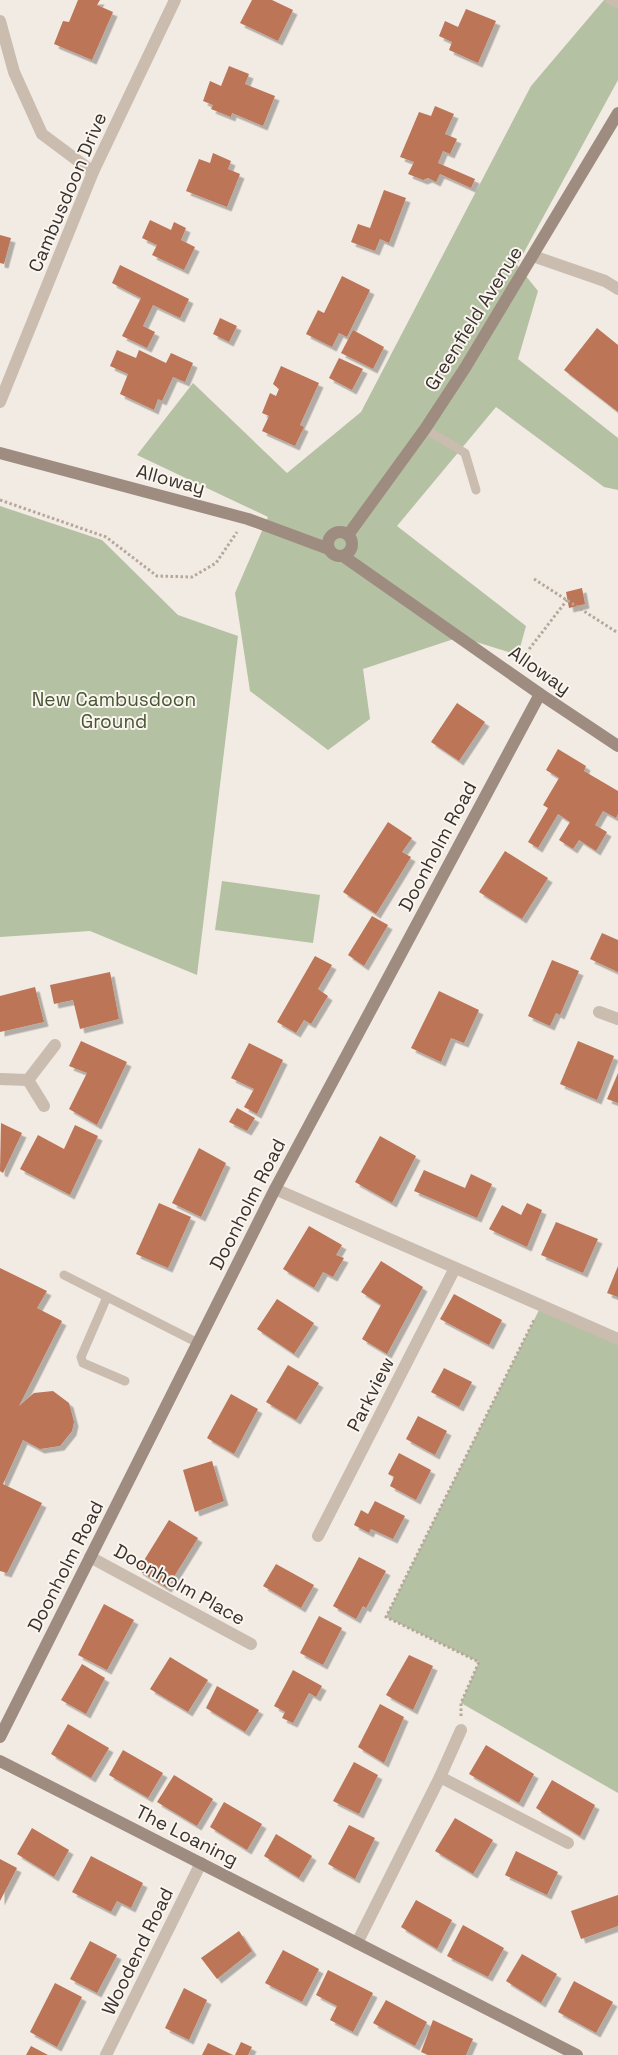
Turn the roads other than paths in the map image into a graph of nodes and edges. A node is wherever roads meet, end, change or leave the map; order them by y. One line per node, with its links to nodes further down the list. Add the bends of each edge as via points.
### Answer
1 (175, 0): 6 (street, Cambusdoon Drive)
2 (610, 0): 3 (lane)
3 (618, 4)
4 (0, 20): 6 (street, via 14,72 42,134)
5 (618, 113): 7 (street, Greenfield Avenue)
6 (93, 172): 9 (street, Cambusdoon Drive)
7 (533, 256): 8 (street, via 605,281); 10 (street, Greenfield Avenue, via 466,368)
8 (618, 289)
9 (0, 402)
10 (425, 428): 12 (lane, via 465,452); 13 (street, Greenfield Avenue)
11 (0, 453): 14 (street, Alloway, via 248,519)
12 (476, 490)
13 (348, 535): 14 (street, via 333,534); 15 (street, via 352,546)
14 (329, 549): 15 (street, via 334,555)
15 (343, 556): 16 (street, Alloway)
16 (540, 694): 17 (street, Alloway); 24 (street, Doonholm Road)
17 (618, 746)
18 (599, 1012): 19 (street)
19 (618, 1020)
20 (55, 1045): 22 (street)
21 (0, 1079): 22 (street)
22 (28, 1080): 23 (street)
23 (44, 1106)
24 (275, 1189): 25 (street); 29 (street, Doonholm Road)
25 (455, 1268): 28 (street); 31 (street, Parkview)
26 (64, 1275): 27 (lane)
27 (107, 1297): 29 (lane); 30 (lane, via 81,1357 83,1363)
28 (618, 1340)
29 (198, 1343): 32 (street, Doonholm Road)
30 (125, 1382)
31 (318, 1536)
32 (90, 1557): 33 (street, Doonholm Place); 35 (street, Doonholm Road)
33 (251, 1644)
34 (461, 1730): 37 (street)
35 (0, 1737)
36 (0, 1761): 39 (street, The Loaning)
37 (440, 1777): 38 (street); 40 (street)
38 (568, 1843)
39 (201, 1864): 40 (street, The Loaning); 41 (street, Woodend Road)
40 (357, 1943): 42 (street, The Loaning)
41 (106, 2055)
42 (577, 2055)

